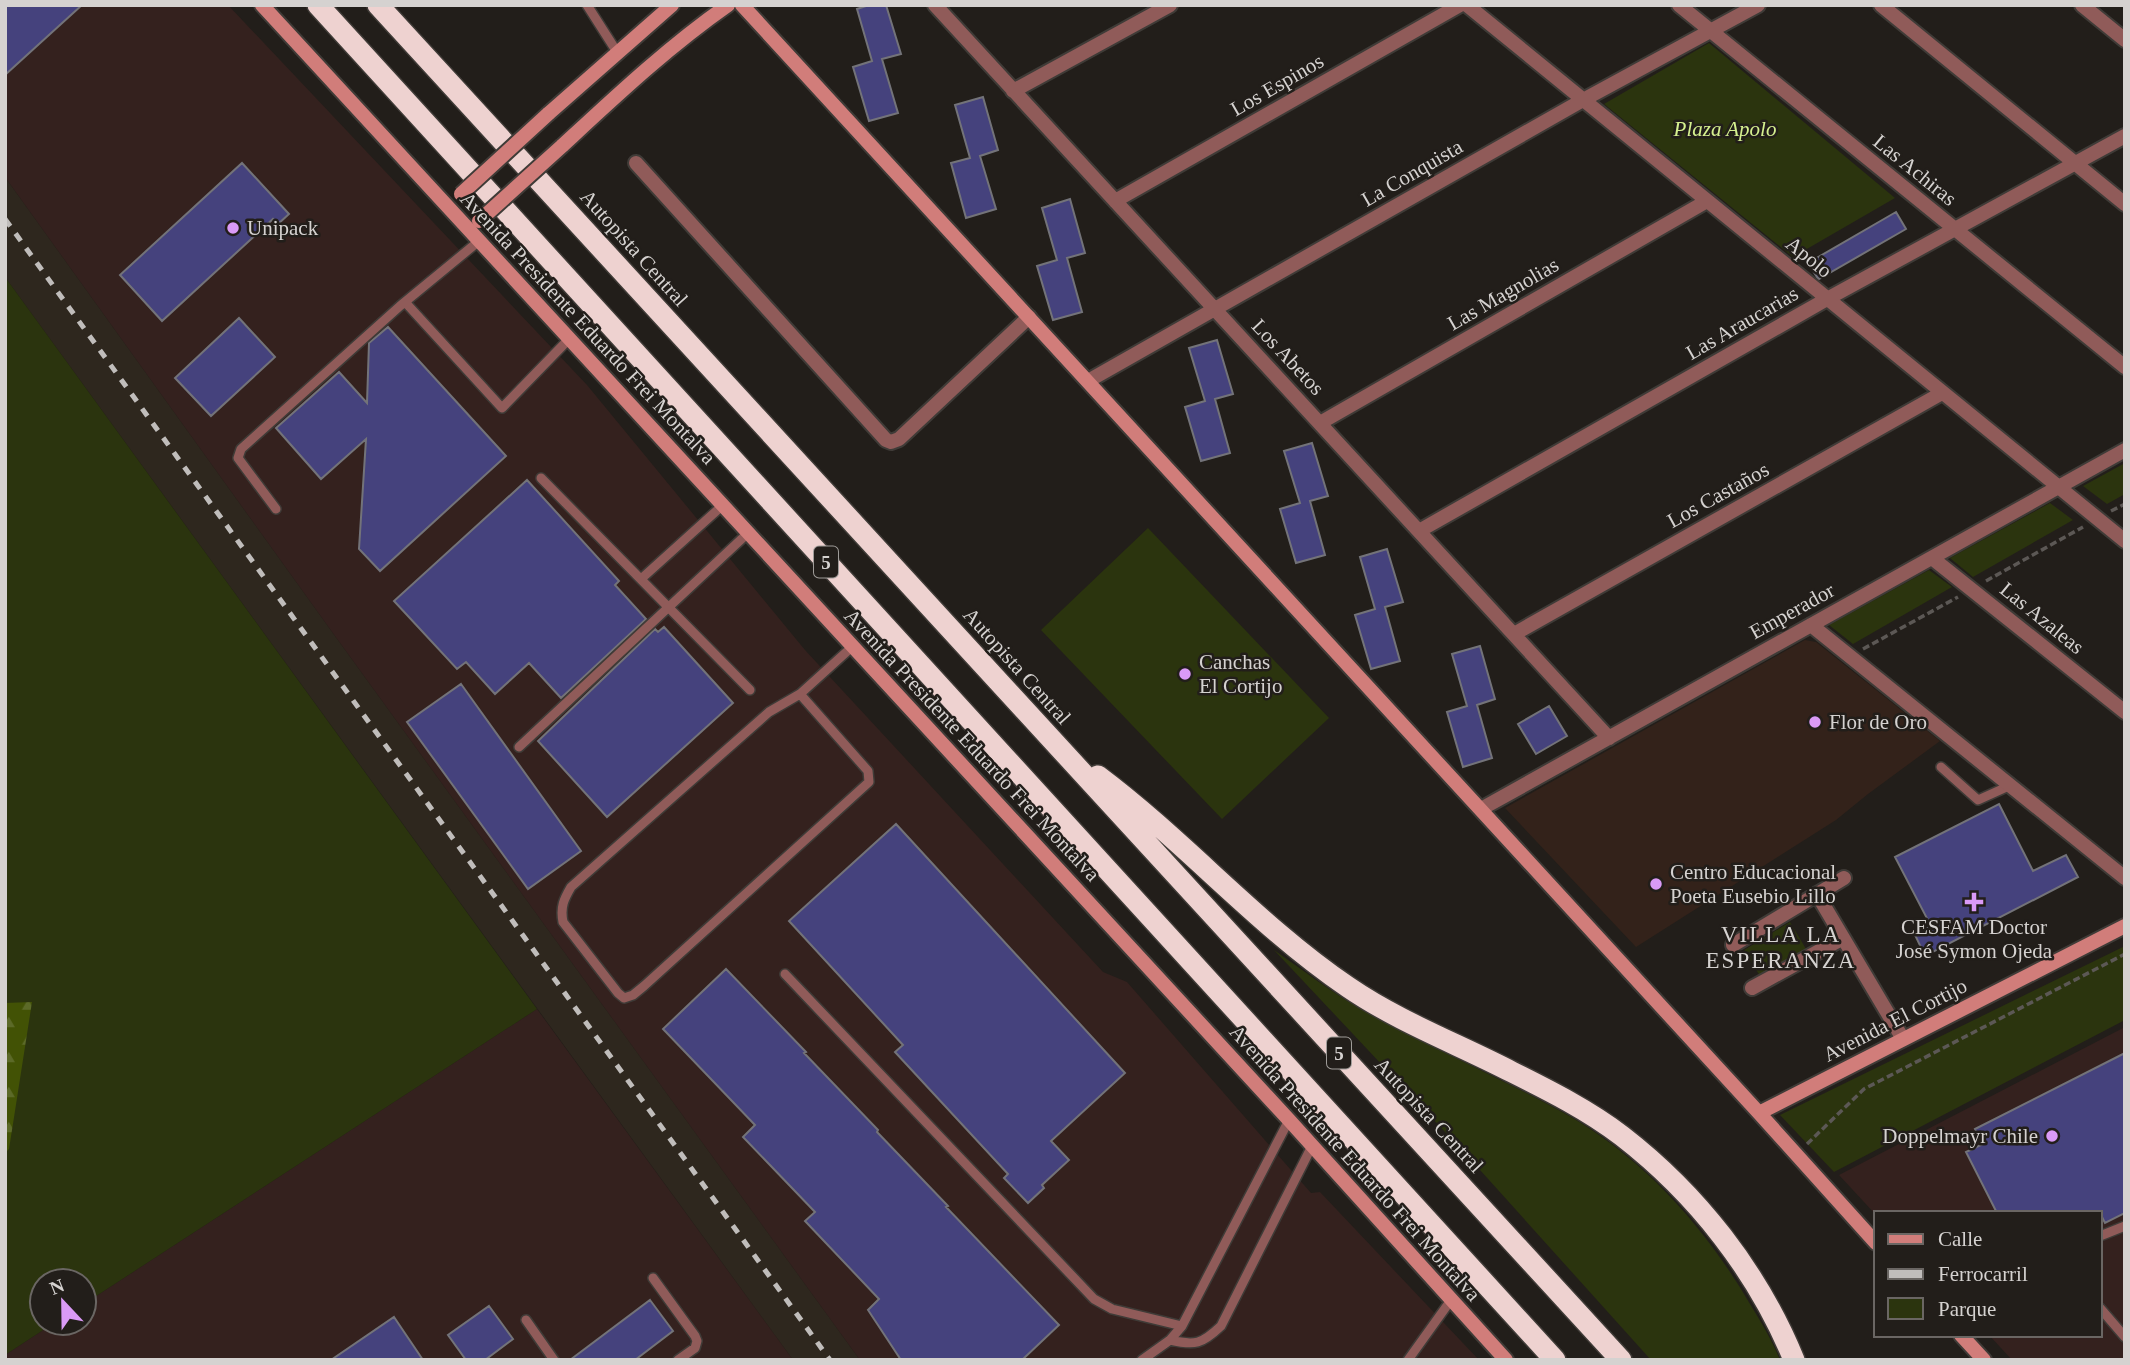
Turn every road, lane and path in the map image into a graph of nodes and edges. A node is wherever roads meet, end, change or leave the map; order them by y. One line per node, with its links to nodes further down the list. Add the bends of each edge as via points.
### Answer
1 (262, 5): 27 (main road, Avenida Presidente Eduardo Frei Montalva)
2 (318, 5): 87 (highway, 5)
3 (378, 5): 57 (highway, Autopista Central / 5)
4 (587, 5): 18 (lane)
5 (672, 5): 18 (main road)
6 (728, 5): 29 (main road, bridge, via 654,62)
7 (742, 5): 33 (main road)
8 (935, 5): 19 (street, Los Abetos)
9 (1170, 5): 19 (street)
10 (1460, 5): 24 (street, Los Espinos)
11 (1467, 5): 20 (street, Apolo)
12 (1679, 5): 16 (street, Las Achiras)
13 (1758, 5): 16 (street, La Conquista)
14 (1881, 5): 23 (street)
15 (2082, 5): 17 (street)
16 (1711, 32): 20 (street, La Conquista); 28 (street, Las Achiras)
17 (2125, 40)
18 (617, 52): 27 (main road, bridge)
19 (1013, 91): 24 (street, Los Abetos)
20 (1583, 100): 25 (street, Apolo); 32 (street, La Conquista)
21 (2125, 135): 23 (street, Las Araucarias)
22 (636, 163): 33 (street, via 891,442 900,439)
23 (2075, 164): 26 (street); 28 (street, Las Araucarias)
24 (1115, 201): 32 (street, Los Abetos)
25 (1707, 201): 30 (street, Apolo); 38 (street, Las Magnolias)
26 (2125, 204)
27 (448, 207): 29 (main road, Avenida Presidente Eduardo Frei Montalva)
28 (1954, 229): 30 (street, Las Araucarias); 35 (street, Las Achiras)
29 (476, 231): 31 (lane); 34 (main road, Avenida Presidente Eduardo Frei Montalva)
30 (1827, 299): 37 (street, Apolo); 44 (street, Las Araucarias)
31 (405, 302): 34 (lane, via 502,408); 43 (lane, via 242,449 238,458)
32 (1215, 310): 36 (street, La Conquista); 38 (street, Los Abetos)
33 (1029, 317): 36 (main road)
34 (570, 338): 42 (main road, Avenida Presidente Eduardo Frei Montalva)
35 (2125, 367)
36 (1088, 382): 61 (main road)
37 (1942, 393): 41 (street, Apolo); 51 (street, Los Castaños)
38 (1320, 423): 44 (street, Los Abetos)
39 (2125, 450): 41 (street, Emperador)
40 (541, 478): 48 (lane)
41 (2058, 487): 46 (street, Apolo); 47 (street, Emperador)
42 (723, 505): 45 (main road, Avenida Presidente Eduardo Frei Montalva); 48 (lane)
43 (276, 509)
44 (1419, 531): 51 (street, Los Abetos)
45 (748, 533): 49 (lane); 52 (main road, Avenida Presidente Eduardo Frei Montalva)
46 (2125, 541)
47 (1932, 558): 50 (street, Emperador); 55 (street, Las Azaleas)
48 (641, 579): 49 (lane)
49 (668, 607): 53 (lane); 58 (lane)
50 (1811, 625): 56 (street, Emperador); 60 (street)
51 (1514, 634): 56 (street, Los Abetos)
52 (853, 646): 54 (lane); 73 (main road, Avenida Presidente Eduardo Frei Montalva)
53 (750, 690)
54 (800, 694): 54 (lane, via 868,771 869,782 644,986 624,998 563,922 564,899 571,887 769,712)
55 (2125, 712)
56 (1609, 738): 61 (street, Emperador)
57 (1057, 746): 93 (highway, Autopista Central / 5); 94 (highway, via 1152,819 1262,921 1350,988 1587,1112 1622,1136 1689,1196 1731,1247 1771,1310)
58 (519, 747)
59 (1941, 767): 60 (lane, via 1978,800)
60 (2009, 786): 63 (street)
61 (1481, 809): 72 (main road)
62 (1844, 878): 64 (street)
63 (2125, 878)
64 (1817, 894): 66 (street); 67 (street)
65 (2125, 926): 71 (main road, Avenida El Cortijo)
66 (1843, 938): 70 (street); 71 (street)
67 (1733, 945)
68 (2125, 954): 75 (path, via 1864,1089)
69 (785, 974): 83 (lane, via 1094,1299 1112,1309)
70 (1752, 988)
71 (1903, 1040): 72 (main road, Avenida El Cortijo)
72 (1759, 1113): 75 (main road)
73 (1289, 1120): 74 (main road, Avenida Presidente Eduardo Frei Montalva); 83 (lane)
74 (1312, 1146): 80 (main road, Avenida Presidente Eduardo Frei Montalva); 86 (lane, via 1222,1326 1208,1339 1190,1345)
75 (1794, 1154): 78 (main road)
76 (2125, 1226): 77 (lane)
77 (2102, 1235)
78 (1874, 1241)
79 (653, 1278): 89 (lane, via 697,1341 695,1348)
80 (1451, 1300): 91 (lane); 92 (main road, Avenida Presidente Eduardo Frei Montalva)
81 (2102, 1310): 85 (lane)
82 (526, 1320): 88 (lane)
83 (1182, 1326): 86 (lane)
84 (1963, 1337): 95 (main road)
85 (2125, 1337)
86 (1170, 1340): 90 (lane)
87 (1549, 1354)
88 (554, 1360)
89 (678, 1360)
90 (1142, 1360)
91 (1408, 1360)
92 (1506, 1360)
93 (1621, 1360)
94 (1794, 1360)
95 (1984, 1360)

